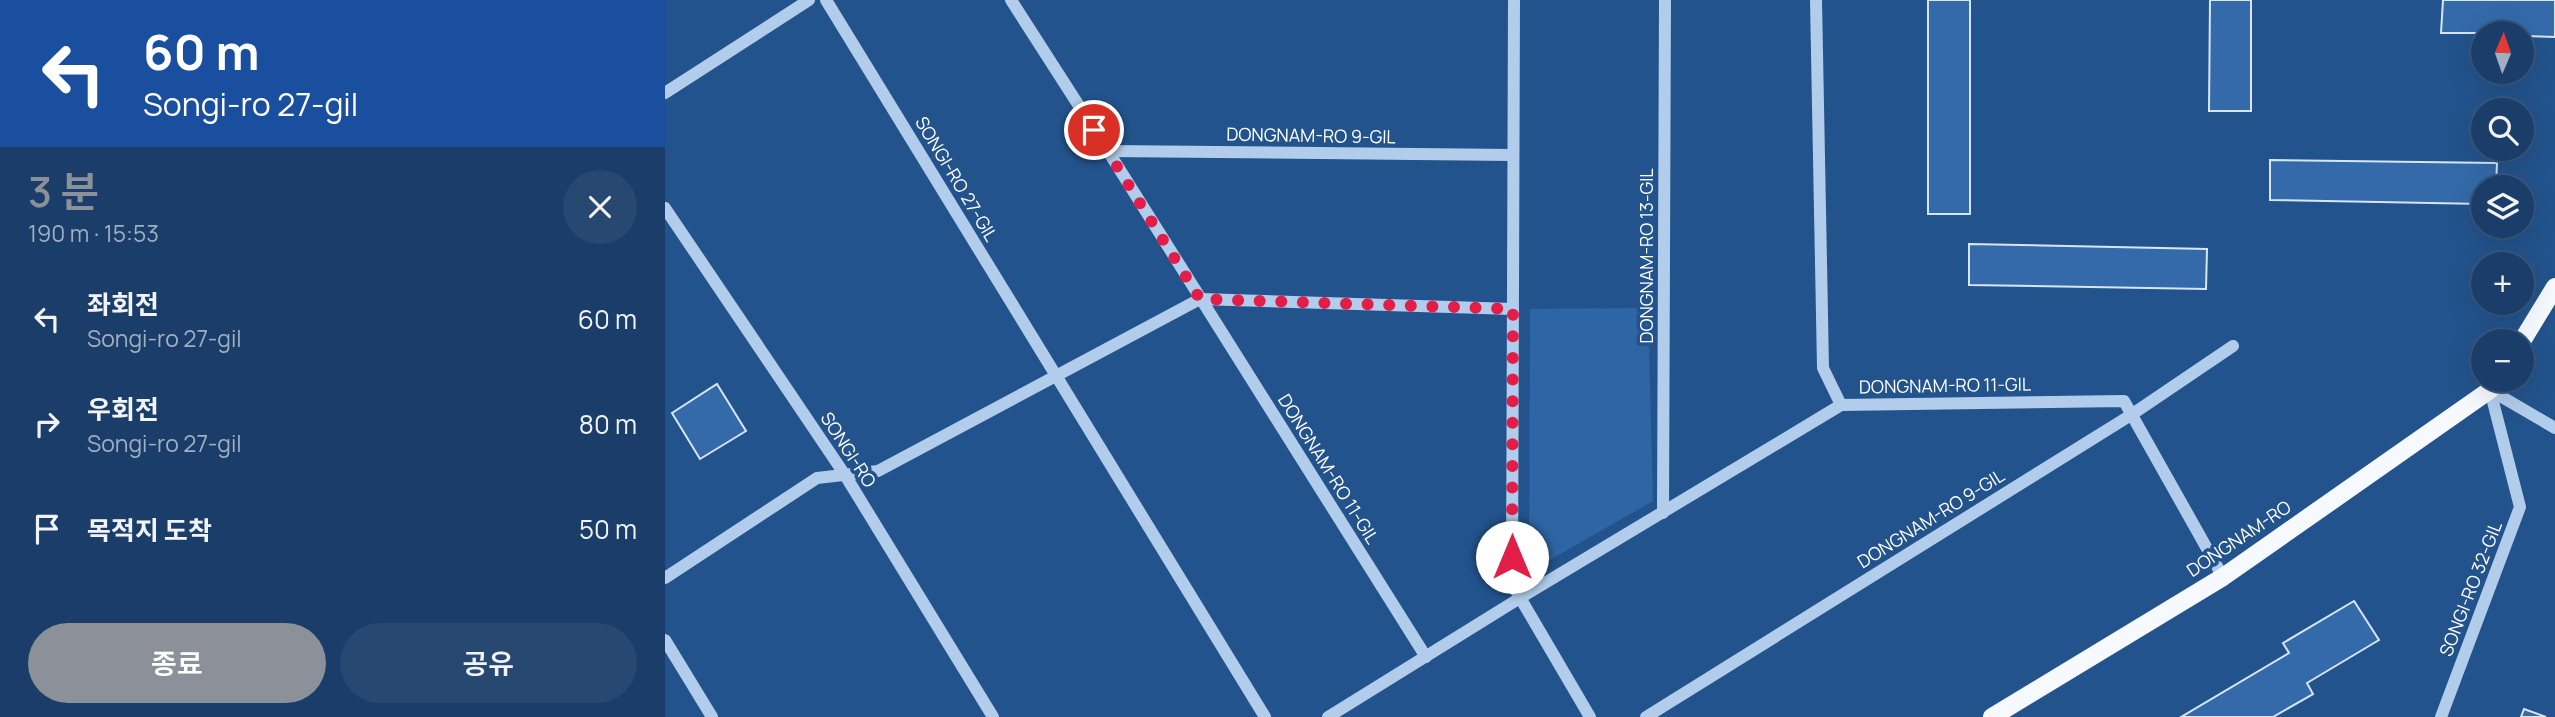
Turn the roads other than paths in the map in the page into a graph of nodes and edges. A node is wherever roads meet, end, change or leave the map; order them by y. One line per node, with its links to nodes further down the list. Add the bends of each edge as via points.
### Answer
1 (809, 0): 7 (street)
2 (826, 0): 16 (street, SONGI-RO 27-GIL)
3 (1011, 0): 8 (street)
4 (1514, 0): 9 (street)
5 (1665, 0): 24 (street, DONGNAM-RO 13-GIL)
6 (1816, 0): 20 (street, via 1823,368)
7 (665, 93)
8 (1108, 151): 9 (street, DONGNAM-RO 9-GIL); 12 (street)
9 (1513, 155): 13 (street)
10 (665, 208): 23 (street, SONGI-RO)
11 (2555, 287): 14 (main road)
12 (1200, 299): 13 (street); 16 (street); 29 (street, DONGNAM-RO 11-GIL)
13 (1513, 309): 27 (street, via 1512,584)
14 (2529, 329)
15 (2233, 346): 21 (street, DONGNAM-RO 9-GIL)
16 (1056, 376): 23 (street, via 878,471); 32 (street)
17 (2484, 392): 25 (main road, DONGNAM-RO)
18 (2495, 392): 37 (street, SONGI-RO 32-GIL, via 2520,508)
19 (2504, 392): 22 (street)
20 (1841, 405): 21 (street, DONGNAM-RO 11-GIL, via 2124,401); 24 (street, DONGNAM-RO 11-GIL)
21 (2131, 415): 25 (street); 35 (street, DONGNAM-RO 9-GIL)
22 (2555, 428)
23 (845, 475): 26 (street, via 817,478); 31 (street, SONGI-RO)
24 (1664, 513): 27 (street, DONGNAM-RO 11-GIL)
25 (2223, 577): 36 (main road, DONGNAM-RO)
26 (665, 578)
27 (1520, 598): 29 (street, DONGNAM-RO 11-GIL); 34 (street)
28 (665, 640): 30 (street)
29 (1426, 657): 33 (street, DONGNAM-RO 11-GIL)
30 (712, 717)
31 (993, 717)
32 (1265, 717)
33 (1328, 717)
34 (1590, 717)
35 (1646, 717)
36 (1992, 717)
37 (2441, 717)

